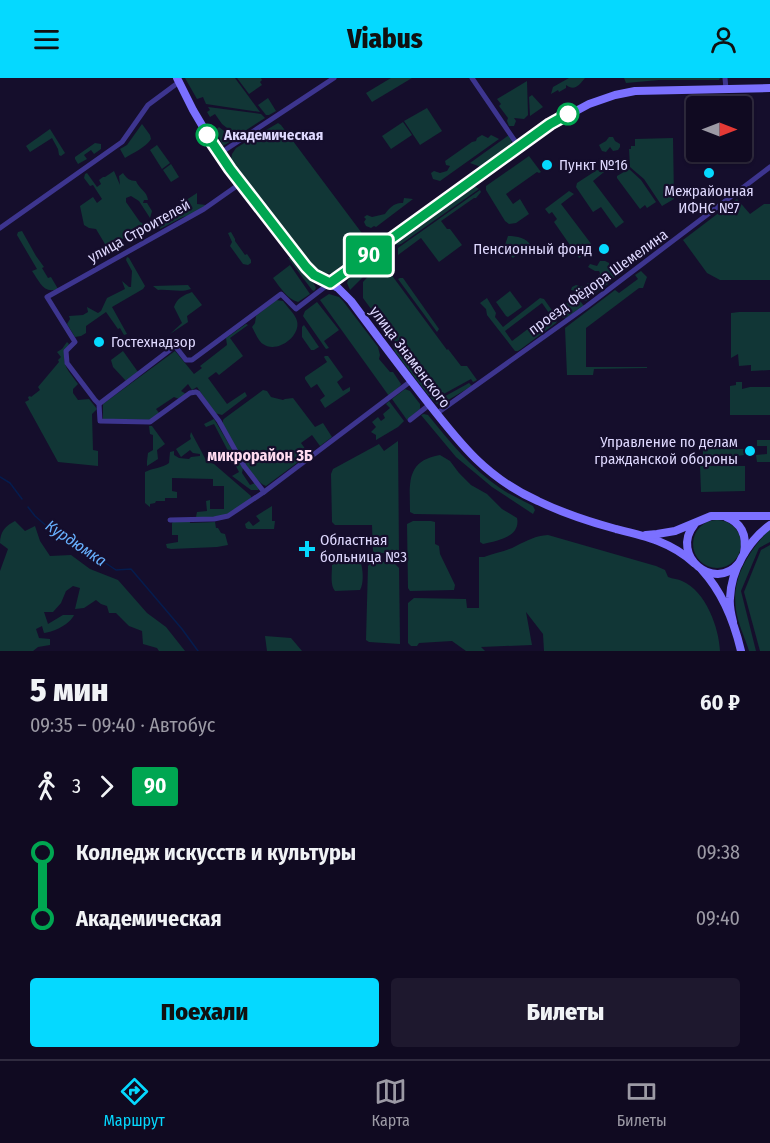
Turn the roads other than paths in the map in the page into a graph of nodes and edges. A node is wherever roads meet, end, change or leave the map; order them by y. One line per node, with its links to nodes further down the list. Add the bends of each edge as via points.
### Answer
1 (334, 78): 8 (street)
2 (472, 78): 7 (street)
3 (725, 78): 6 (street)
4 (178, 80): 8 (main road, улица Знаменского); 11 (street, via 148,105 122,142)
5 (770, 88): 6 (main road)
6 (726, 89): 7 (main road, via 650,90 615,95 568,114)
7 (519, 147): 12 (main road)
8 (219, 154): 10 (main road, улица Знаменского)
9 (770, 167): 16 (street, проезд Фёдора Шемелина)
10 (241, 183): 12 (main road, улица Знаменского, via 306,267); 14 (street, улица Строителей, via 204,209 47,297 75,342 66,351 67,363)
11 (0, 228)
12 (330, 283): 13 (main road, улица Знаменского, via 351,301); 14 (street, via 296,309 281,294 192,360 186,360 175,346)
13 (411, 381): 15 (main road, улица Знаменского); 18 (street)
14 (99, 404): 18 (street, via 100,421 150,422 190,393 198,393)
15 (429, 405): 16 (main road, улица Знаменского); 17 (street)
16 (436, 414): 24 (main road, улица Знаменского, via 476,460 504,483 552,507)
17 (410, 420)
18 (264, 492): 21 (street, via 222,519)
19 (720, 515): 20 (main road); 22 (main road); 25 (main road, via 741,528 745,541)
20 (770, 516)
21 (170, 520)
22 (700, 520): 24 (main road, via 669,533); 26 (main road, via 687,537 688,550)
23 (770, 525): 25 (main road)
24 (642, 535): 26 (main road, улица Знаменского, via 676,549)
25 (742, 558): 26 (main road, via 729,571 718,574); 27 (main road, via 731,590)
26 (696, 565): 27 (main road, via 719,592)
27 (733, 622): 28 (main road)
28 (741, 651)

